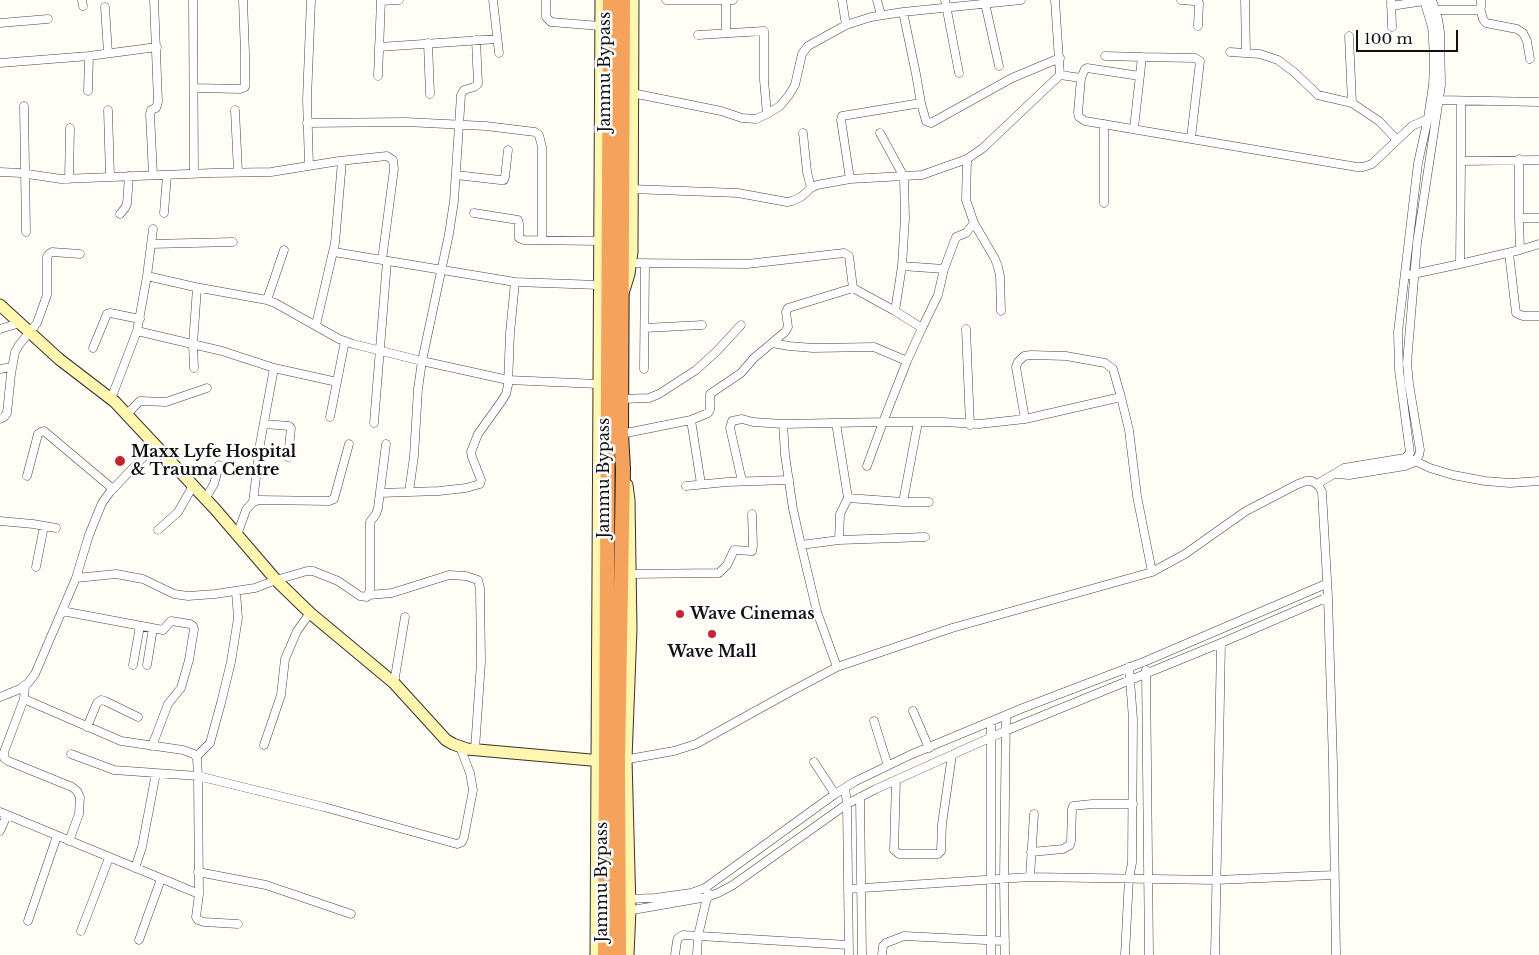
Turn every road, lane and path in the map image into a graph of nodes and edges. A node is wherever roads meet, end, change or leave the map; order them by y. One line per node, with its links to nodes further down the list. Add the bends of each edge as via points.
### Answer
1 (154, 0): 42 (street)
2 (193, 0): 60 (street)
3 (242, 0): 60 (street, via 245,87)
4 (311, 0): 75 (street)
5 (381, 0): 6 (street); 43 (street)
6 (399, 0)
7 (493, 0): 40 (street)
8 (546, 0): 33 (street, via 546,17 550,22)
9 (601, 0): 33 (street)
10 (610, 0): 265 (highway, Jammu Bypass)
11 (623, 0): 127 (highway, Jammu Bypass)
12 (633, 0): 62 (street)
13 (666, 0): 14 (street)
14 (726, 0): 15 (street); 36 (street)
15 (733, 0)
16 (842, 0): 32 (street)
17 (877, 0): 29 (street)
18 (1021, 0): 22 (street)
19 (1055, 0): 51 (street)
20 (1181, 0): 34 (street, via 1199,4)
21 (1246, 0): 47 (street)
22 (987, 2): 25 (street); 54 (street)
23 (1391, 3): 24 (street); 35 (street)
24 (1430, 3): 26 (street, via 1477,10); 64 (street, via 1440,32); 74 (street, via 1434,64)
25 (946, 4): 28 (street); 55 (street)
26 (1481, 4): 52 (street, via 1482,19 1486,22 1523,33)
27 (105, 7): 45 (street)
28 (903, 12): 29 (street); 67 (street)
29 (881, 15): 32 (street)
30 (48, 19): 31 (street)
31 (0, 23)
32 (846, 25): 72 (street, via 805,49 795,85 780,106)
33 (600, 26): 117 (street)
34 (1198, 26)
35 (1392, 27)
36 (726, 33): 37 (street); 72 (street, via 764,31)
37 (698, 35)
38 (1349, 36): 68 (street)
39 (476, 40): 40 (street); 41 (street); 76 (street, via 478,84 461,93)
40 (498, 40): 46 (street)
41 (428, 43): 43 (street); 63 (street)
42 (157, 47): 45 (street); 96 (street, via 158,105 150,110)
43 (379, 47): 56 (street)
44 (1230, 52): 47 (street)
45 (108, 53): 48 (street)
46 (499, 53)
47 (1246, 54): 68 (street, via 1260,54 1278,60 1318,95)
48 (89, 56): 53 (street); 61 (street)
49 (1105, 56): 50 (street)
50 (1142, 57): 58 (street); 82 (street, via 1195,58 1200,61)
51 (1060, 58): 57 (street); 67 (street, via 1012,78 931,124 926,121)
52 (1530, 60)
53 (0, 63)
54 (999, 66)
55 (959, 73)
56 (378, 76)
57 (1060, 76): 59 (street); 85 (street, via 984,148)
58 (1140, 76): 59 (street, via 1088,68); 79 (street)
59 (1081, 78): 77 (street, via 1079,118)
60 (195, 88): 93 (street)
61 (88, 91)
62 (632, 93): 72 (street, via 751,119); 106 (street)
63 (430, 94)
64 (1440, 100): 65 (street); 73 (street)
65 (1461, 101): 66 (street); 89 (street)
66 (1539, 102)
67 (921, 103): 102 (street, via 842,116)
68 (1352, 103): 83 (street, via 1378,121)
69 (24, 106): 94 (street)
70 (108, 110): 99 (street)
71 (234, 110): 92 (street)
72 (767, 114)
73 (1437, 116): 74 (street); 104 (street)
74 (1428, 118): 83 (street, via 1412,126); 103 (street)
75 (308, 123): 76 (street); 90 (street)
76 (459, 124): 95 (street); 116 (street, via 530,131 539,135 542,147)
77 (1104, 124): 79 (street); 107 (street)
78 (70, 128): 101 (street)
79 (1134, 128): 82 (street)
80 (804, 133): 105 (street)
81 (880, 133): 100 (street)
82 (1191, 138): 83 (street, via 1357,167 1372,164)
83 (1397, 140)
84 (508, 150): 95 (street, via 504,180)
85 (967, 159): 100 (street, via 928,174); 113 (street, via 966,200)
86 (1519, 160): 87 (street); 89 (street); 111 (street)
87 (1539, 160)
88 (342, 161): 90 (street); 123 (street); 126 (street, via 383,155 393,160)
89 (1461, 161): 129 (street)
90 (310, 166): 92 (street, via 271,172)
91 (0, 172): 94 (street)
92 (238, 172): 93 (street)
93 (194, 173): 97 (street)
94 (25, 174): 101 (street); 115 (street)
95 (456, 174): 132 (street)
96 (153, 175): 97 (street); 98 (street)
97 (167, 175): 108 (street)
98 (129, 176): 99 (street); 110 (street, via 127,204)
99 (110, 177): 101 (street)
100 (904, 177): 102 (street); 130 (street)
101 (69, 179)
102 (850, 179): 105 (street)
103 (1416, 182): 104 (street); 135 (street)
104 (1427, 183): 133 (street)
105 (811, 188): 106 (street, via 801,197 787,202 738,193)
106 (631, 189): 127 (street)
107 (1104, 203)
108 (164, 213)
109 (474, 213): 116 (street, via 518,220 519,238)
110 (120, 214)
111 (1519, 218): 112 (street); 122 (street)
112 (1539, 218)
113 (974, 223): 131 (street, via 966,233 956,237); 143 (street, via 998,267)
114 (153, 228): 119 (street)
115 (26, 232)
116 (542, 240): 117 (street)
117 (600, 241): 137 (street)
118 (233, 242): 119 (street)
119 (151, 244): 134 (street)
120 (1539, 244): 122 (street)
121 (284, 250): 140 (street)
122 (1520, 250): 125 (street)
123 (334, 252): 126 (street); 147 (street)
124 (80, 254): 155 (street, via 52,252 47,257 47,295)
125 (1510, 258): 129 (street); 144 (street, via 1516,313)
126 (385, 260): 132 (street); 160 (street)
127 (626, 263): 128 (street); 174 (highway, Jammu Bypass, via 622,295)
128 (646, 263): 139 (street, via 747,264 844,253 849,256); 150 (street)
129 (1460, 264): 133 (street)
130 (902, 266): 131 (street); 142 (street)
131 (944, 269): 151 (street, via 938,295)
132 (441, 270): 136 (street); 161 (street)
133 (1413, 274): 135 (street); 193 (street, via 1407,363 1420,450)
134 (147, 276): 138 (street); 145 (street)
135 (1404, 276): 191 (street, via 1398,353 1410,450)
136 (514, 282): 137 (street); 168 (street)
137 (599, 285): 170 (street)
138 (197, 288): 140 (street); 158 (street)
139 (853, 288): 142 (street); 157 (street, via 788,308 787,330)
140 (267, 300): 147 (street)
141 (0, 305): 146 (street)
142 (896, 311): 151 (street)
143 (1001, 311)
144 (1539, 316)
145 (140, 319): 154 (street); 159 (street, via 107,314)
146 (20, 324): 152 (street); 155 (street)
147 (316, 325): 156 (street)
148 (702, 325): 150 (street)
149 (741, 325): 174 (street, via 696,370 659,394 649,398)
150 (646, 328): 167 (street)
151 (922, 328): 162 (street)
152 (0, 329)
153 (966, 329): 186 (street)
154 (137, 331): 158 (street); 173 (street)
155 (30, 333): 163 (street, via 16,348); 173 (street)
156 (345, 341): 160 (street); 169 (street)
157 (772, 343): 162 (street, via 813,348 874,347); 179 (street, via 741,373 710,394 708,413)
158 (193, 344): 164 (street); 165 (street)
159 (93, 348)
160 (381, 351): 161 (street); 182 (street)
161 (422, 361): 168 (street); 207 (street)
162 (907, 361): 180 (street)
163 (12, 367): 166 (street); 177 (street, via 6,413)
164 (194, 368)
165 (274, 368): 169 (street); 184 (street)
166 (0, 369)
167 (644, 369)
168 (508, 380): 170 (street); 207 (street, via 506,394 478,434 471,452 480,484)
169 (337, 382): 176 (street)
170 (598, 384): 265 (street)
171 (207, 388): 175 (street, via 166,402 140,401)
172 (1120, 397): 178 (street); 178 (street, via 1113,370 1105,364 1066,356 1024,356 1016,367); 224 (street, via 1129,430 1137,496)
173 (111, 399): 175 (street)
174 (622, 399): 187 (highway, Jammu Bypass)
175 (127, 414): 190 (street)
176 (330, 417)
177 (0, 419)
178 (1025, 419): 186 (street)
179 (691, 420): 187 (street); 202 (street)
180 (883, 422): 181 (street); 183 (street); 195 (street)
181 (918, 422): 186 (street); 212 (street)
182 (374, 423)
183 (836, 423): 185 (street); 209 (street)
184 (264, 424): 192 (street, via 291,428); 211 (street)
185 (782, 424): 199 (street); 200 (street, via 742,419 731,422)
186 (970, 425)
187 (621, 434): 196 (highway, Jammu Bypass)
188 (348, 444): 211 (street, via 334,499)
189 (386, 444): 208 (street)
190 (154, 445): 204 (street); 206 (street)
191 (1407, 456): 193 (street); 197 (street, via 1344,468)
192 (288, 457)
193 (1415, 462): 197 (street, via 1349,475); 201 (street, via 1453,475 1497,483)
194 (219, 465): 210 (street, via 214,484)
195 (867, 466)
196 (623, 469): 225 (street, via 629,491); 265 (highway, Jammu Bypass)
197 (1336, 474): 203 (street)
198 (27, 476): 206 (street, via 38,434 44,431)
199 (789, 480): 200 (street); 222 (street)
200 (742, 481): 202 (street)
201 (1539, 481)
202 (701, 484): 205 (street)
203 (1317, 484): 224 (street, via 1306,481 1246,511 1185,554); 228 (street, via 1322,492)
204 (193, 486): 210 (street); 218 (street, via 178,512)
205 (686, 486)
206 (113, 489): 226 (street, via 97,513)
207 (409, 492): 208 (street)
208 (380, 493): 230 (street, via 377,512 370,522)
209 (848, 498): 212 (street); 221 (street, via 840,514)
210 (205, 499): 219 (street)
211 (253, 502): 219 (street, via 246,510)
212 (903, 502): 213 (street)
213 (929, 502)
214 (752, 514): 225 (street, via 752,550 734,550 719,573)
215 (0, 523): 216 (street)
216 (44, 526): 217 (street); 223 (street)
217 (56, 528)
218 (158, 530)
219 (237, 535): 227 (street)
220 (925, 538): 221 (street)
221 (839, 540): 222 (street)
222 (801, 544): 241 (street, via 817,612)
223 (36, 566)
224 (1152, 572): 241 (street, via 952,628)
225 (630, 574): 265 (street, via 631,629)
226 (76, 578): 229 (street, via 116,574 143,579 181,596); 232 (street)
227 (276, 580): 229 (street); 230 (street, via 313,571 338,581 360,596); 233 (street)
228 (1326, 584): 231 (street); 238 (street)
229 (236, 592): 264 (street, via 238,618 231,662 210,743)
230 (369, 595): 261 (street, via 413,588 449,575 466,576 480,582 482,662)
231 (1328, 597): 237 (street); 285 (street)
232 (62, 611): 235 (street); 246 (street, via 42,660)
233 (310, 613): 245 (street); 257 (street, via 297,631 286,659 280,695)
234 (405, 617): 245 (street)
235 (140, 626): 236 (street); 239 (street)
236 (153, 628): 240 (street); 258 (street, via 164,630 171,621 190,624 194,629 181,688 168,704)
237 (1221, 643): 243 (street); 292 (street)
238 (1146, 660): 242 (street); 243 (street)
239 (132, 665)
240 (147, 665)
241 (838, 667): 265 (street, via 696,744 674,751)
242 (1129, 668): 244 (street); 250 (street)
243 (1147, 674): 244 (street); 290 (street)
244 (1130, 680): 255 (street); 275 (street)
245 (394, 684): 259 (street, via 441,734)
246 (25, 685): 247 (street); 248 (street)
247 (0, 697)
248 (24, 699): 254 (street); 280 (street, via 4,758 77,791 79,814)
249 (913, 711): 260 (street)
250 (1006, 715): 253 (street); 255 (street)
251 (138, 717): 254 (street, via 101,700)
252 (874, 722): 267 (street)
253 (991, 722): 256 (street); 260 (street)
254 (87, 727): 258 (street, via 122,741)
255 (1005, 731): 256 (street); 289 (street)
256 (991, 738): 263 (street); 291 (street)
257 (264, 745)
258 (152, 746): 264 (street, via 189,752)
259 (460, 747): 261 (street); 269 (street, via 473,790 464,837 457,844)
260 (929, 748): 267 (street)
261 (474, 749): 265 (street)
262 (71, 754): 268 (street, via 114,770)
263 (952, 755): 270 (street); 270 (street, via 941,851 938,854 900,854 894,850)
264 (196, 757): 269 (street)
265 (612, 760): 298 (highway, Jammu Bypass); 308 (street); 309 (highway, Jammu Bypass)
266 (814, 762): 272 (street)
267 (888, 766): 271 (street)
268 (156, 773): 269 (street); 283 (street)
269 (198, 776): 284 (street)
270 (896, 780): 273 (street)
271 (845, 788): 272 (street); 274 (street)
272 (835, 794): 293 (street)
273 (860, 797): 274 (street); 295 (street)
274 (848, 804): 294 (street); 297 (street, via 733,885)
275 (1133, 804): 281 (street, via 1074,806 1070,845 1063,849); 287 (street)
276 (3, 814): 278 (street); 279 (street)
277 (1034, 814): 281 (street)
278 (0, 831)
279 (56, 836): 280 (street); 300 (street)
280 (69, 841): 282 (street)
281 (1031, 852): 286 (street)
282 (109, 858): 283 (street); 302 (street)
283 (135, 868): 288 (street)
284 (198, 872): 296 (street); 299 (street, via 266,885)
285 (1334, 875): 292 (street); 322 (street)
286 (1030, 877): 287 (street); 289 (street)
287 (1129, 878): 290 (street); 319 (street)
288 (161, 879): 296 (street); 304 (street)
289 (1004, 879): 291 (street); 306 (street)
290 (1149, 879): 292 (street); 320 (street)
291 (991, 880): 295 (street); 305 (street)
292 (1216, 880): 321 (street)
293 (711, 884): 297 (street); 298 (street, via 691,892)
294 (848, 889): 295 (street); 307 (street)
295 (861, 889): 315 (street)
296 (199, 894): 301 (street, via 198,920)
297 (707, 897): 298 (street); 303 (street)
298 (625, 905): 310 (highway, Jammu Bypass); 311 (street)
299 (351, 914)
300 (28, 921)
301 (238, 924)
302 (81, 932)
303 (698, 936): 307 (street); 312 (street, via 680,936); 313 (street)
304 (139, 940)
305 (991, 941): 306 (street); 316 (street, via 904,936 886,942); 317 (street)
306 (1005, 941): 318 (street)
307 (848, 945): 314 (street)
308 (596, 955)
309 (605, 955)
310 (619, 955)
311 (628, 955)
312 (675, 955)
313 (697, 955)
314 (849, 955)
315 (862, 955)
316 (882, 955)
317 (991, 955)
318 (1005, 955)
319 (1125, 955)
320 (1149, 955)
321 (1215, 955)
322 (1336, 955)

